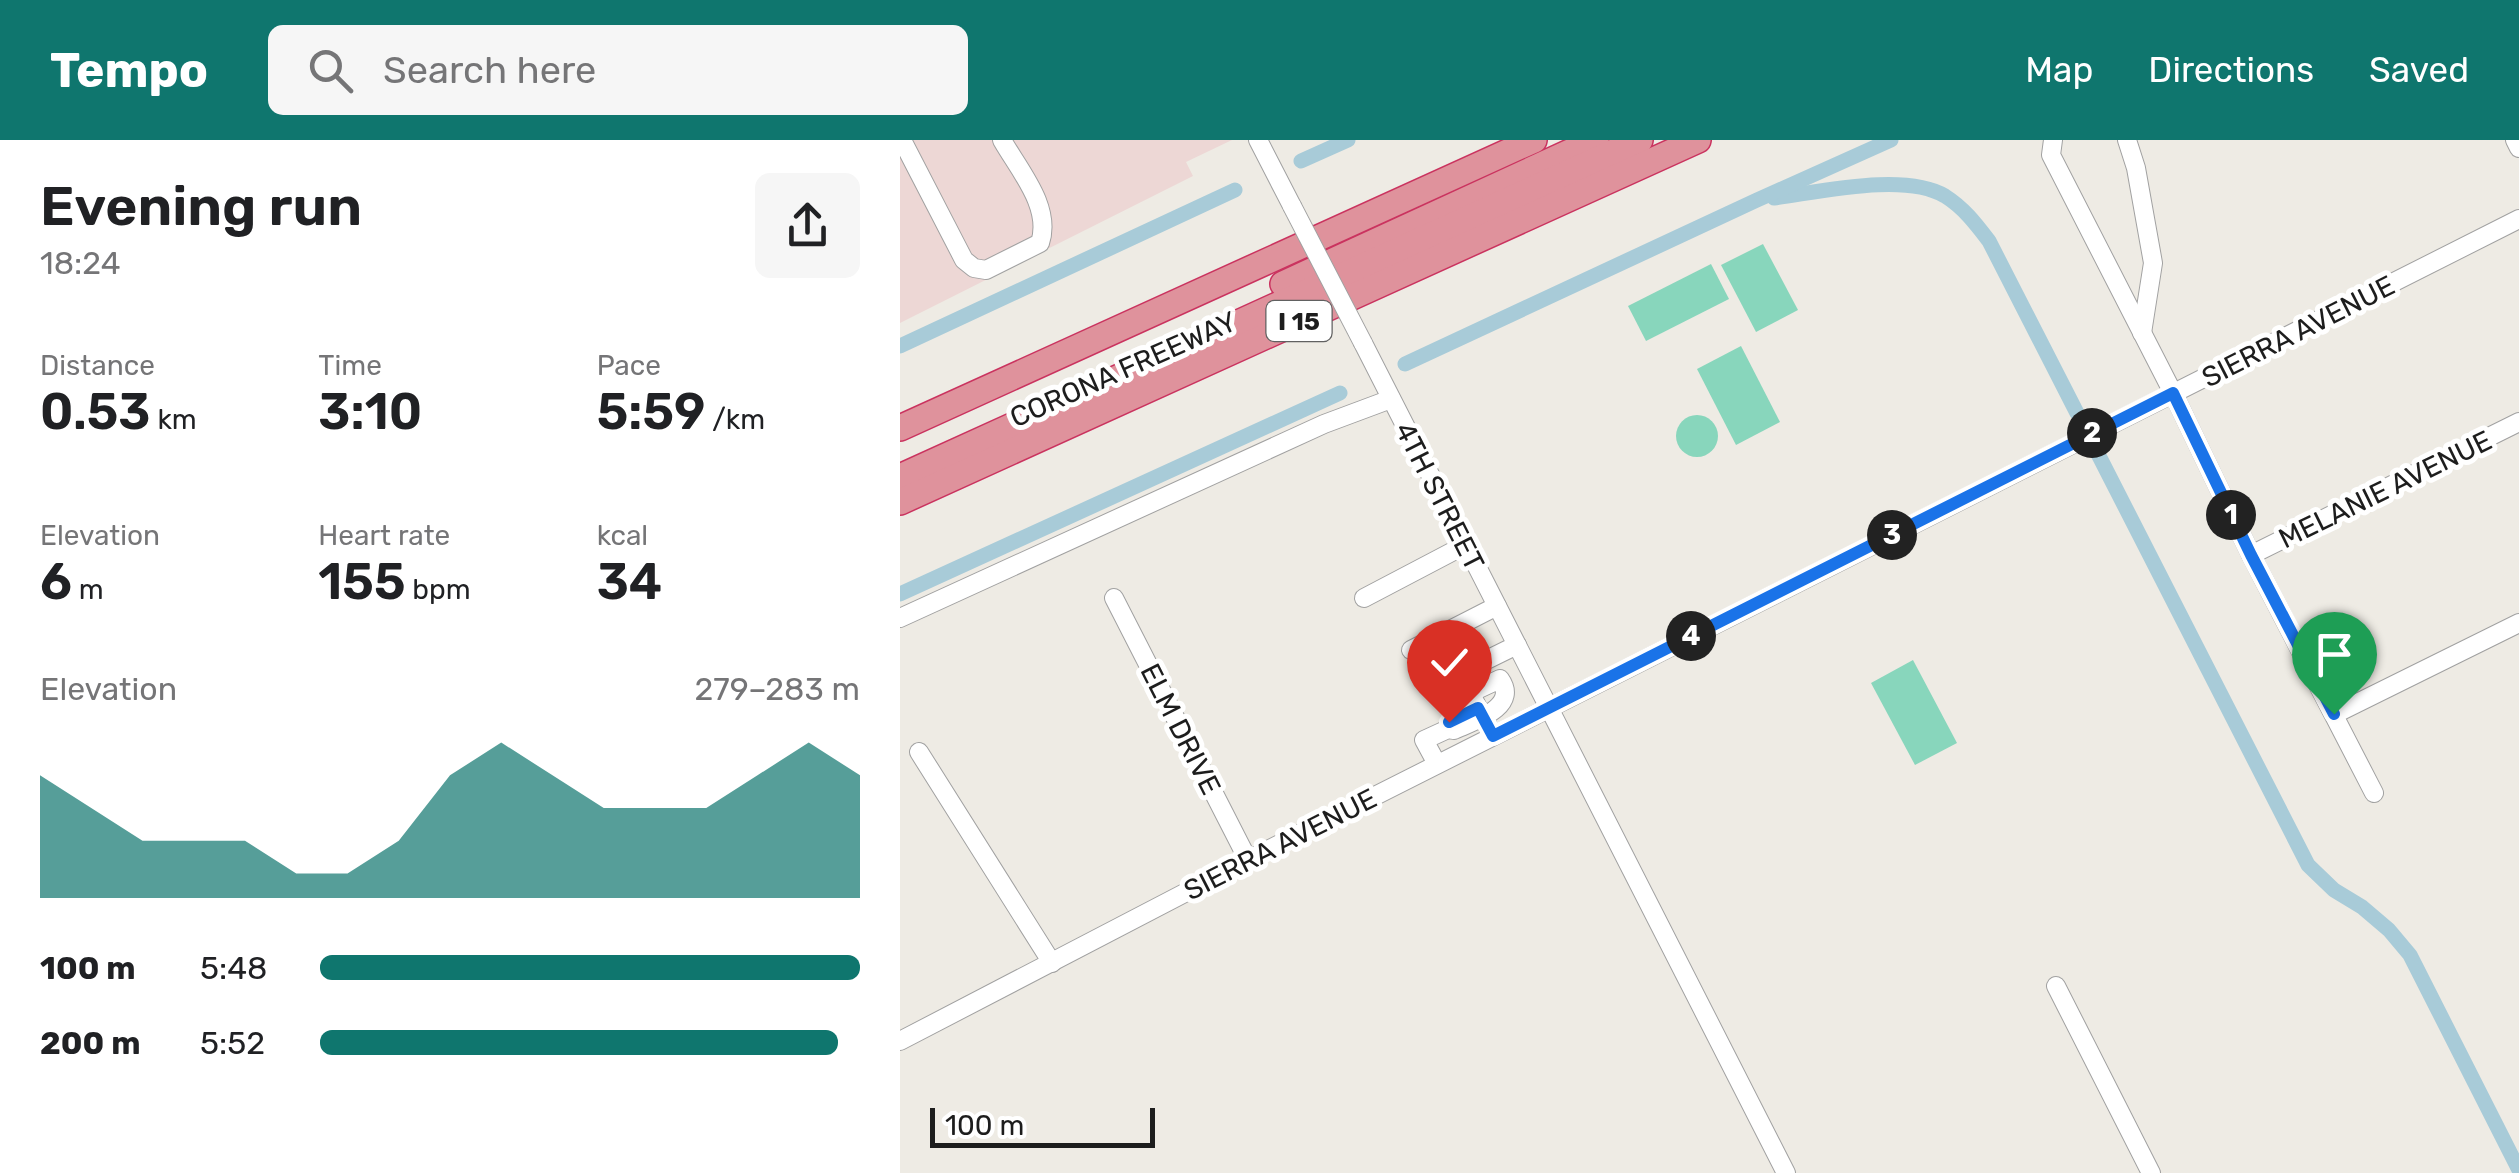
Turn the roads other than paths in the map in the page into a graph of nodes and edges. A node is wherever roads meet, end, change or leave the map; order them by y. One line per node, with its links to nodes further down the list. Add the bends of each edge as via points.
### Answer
1 (902, 140): 2 (street, via 964,260 986,270 1040,242 1044,232 1037,201)
2 (1002, 140)
3 (1258, 140): 15 (street, 4TH STREET, bridge)
4 (1534, 140): 17 (highway, CORONA FREEWAY / I 15)
5 (1596, 140): 18 (highway)
6 (1640, 140): 19 (highway)
7 (1698, 140): 20 (highway, CORONA FREEWAY / I 15)
8 (2053, 140): 13 (street, via 2051,155)
9 (2127, 140): 13 (street, via 2153,264)
10 (2515, 140): 11 (street)
11 (2519, 148)
12 (2519, 219): 14 (street, SIERRA AVENUE)
13 (2142, 333): 14 (street)
14 (2173, 393): 22 (street); 31 (street, SIERRA AVENUE)
15 (1389, 396): 21 (street, 4TH STREET); 26 (street)
16 (2519, 422): 22 (street, MELANIE AVENUE)
17 (900, 428)
18 (900, 458)
19 (900, 476)
20 (900, 502)
21 (1465, 544): 24 (street); 25 (street, 4TH STREET)
22 (2251, 555): 32 (street)
23 (1114, 598): 37 (street, ELM DRIVE)
24 (1364, 598)
25 (1496, 606): 28 (street, 4TH STREET); 29 (street)
26 (900, 618)
27 (2519, 623): 32 (street)
28 (1517, 645): 30 (street, via 1460,673); 31 (street, 4TH STREET)
29 (1411, 650)
30 (1477, 706): 33 (street); 35 (street, via 1454,730 1424,740)
31 (1548, 708): 33 (street, SIERRA AVENUE); 41 (street, 4TH STREET)
32 (2334, 714): 36 (street)
33 (1493, 736): 35 (street, SIERRA AVENUE)
34 (918, 752): 38 (street)
35 (1437, 764): 37 (street, SIERRA AVENUE)
36 (2374, 793)
37 (1248, 860): 38 (street, SIERRA AVENUE)
38 (1052, 962): 40 (street, SIERRA AVENUE)
39 (2056, 986): 42 (street)
40 (900, 1041)
41 (1786, 1173)
42 (2150, 1173)

